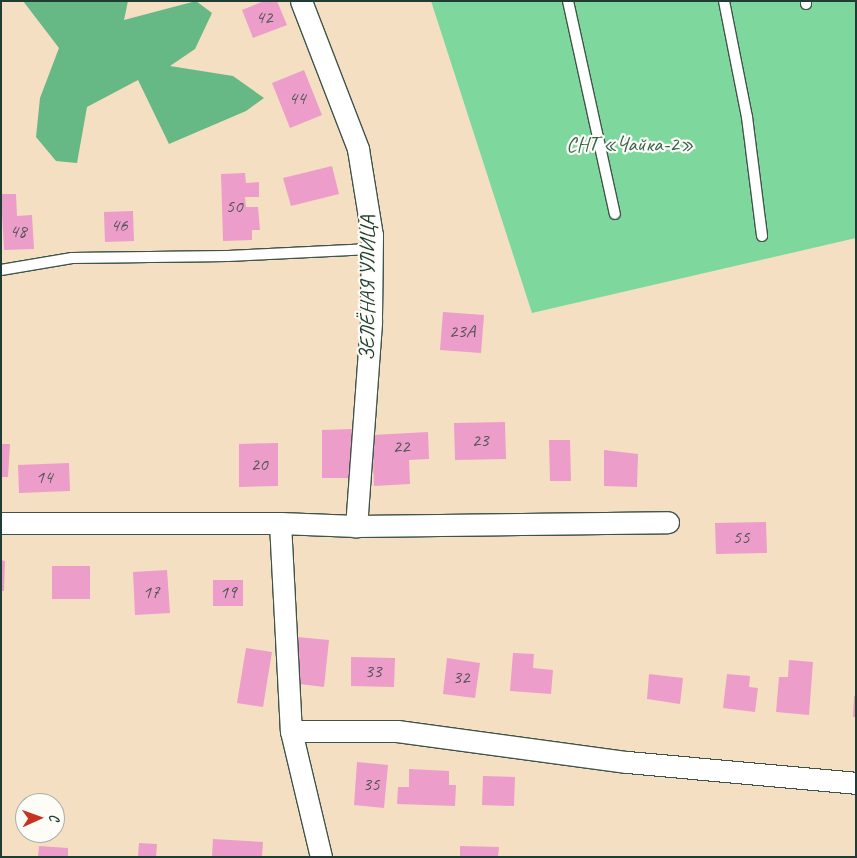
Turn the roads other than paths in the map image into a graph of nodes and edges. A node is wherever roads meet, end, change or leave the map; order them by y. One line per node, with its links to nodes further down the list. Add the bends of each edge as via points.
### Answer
1 (301, 1): 6 (street, ЗЕЛЁНАЯ УЛИЦА, via 358,149)
2 (568, 1): 4 (lane)
3 (724, 1): 5 (lane, via 747,117)
4 (615, 214)
5 (762, 236)
6 (371, 249): 7 (lane, via 228,256 72,258); 11 (street, ЗЕЛЁНАЯ УЛИЦА, via 371,323)
7 (1, 270)
8 (668, 522): 11 (street)
9 (1, 523): 10 (street)
10 (280, 523): 11 (street); 12 (street)
11 (356, 526)
12 (291, 732): 13 (street, via 397,731 627,762); 14 (street)
13 (856, 783)
14 (321, 857)

